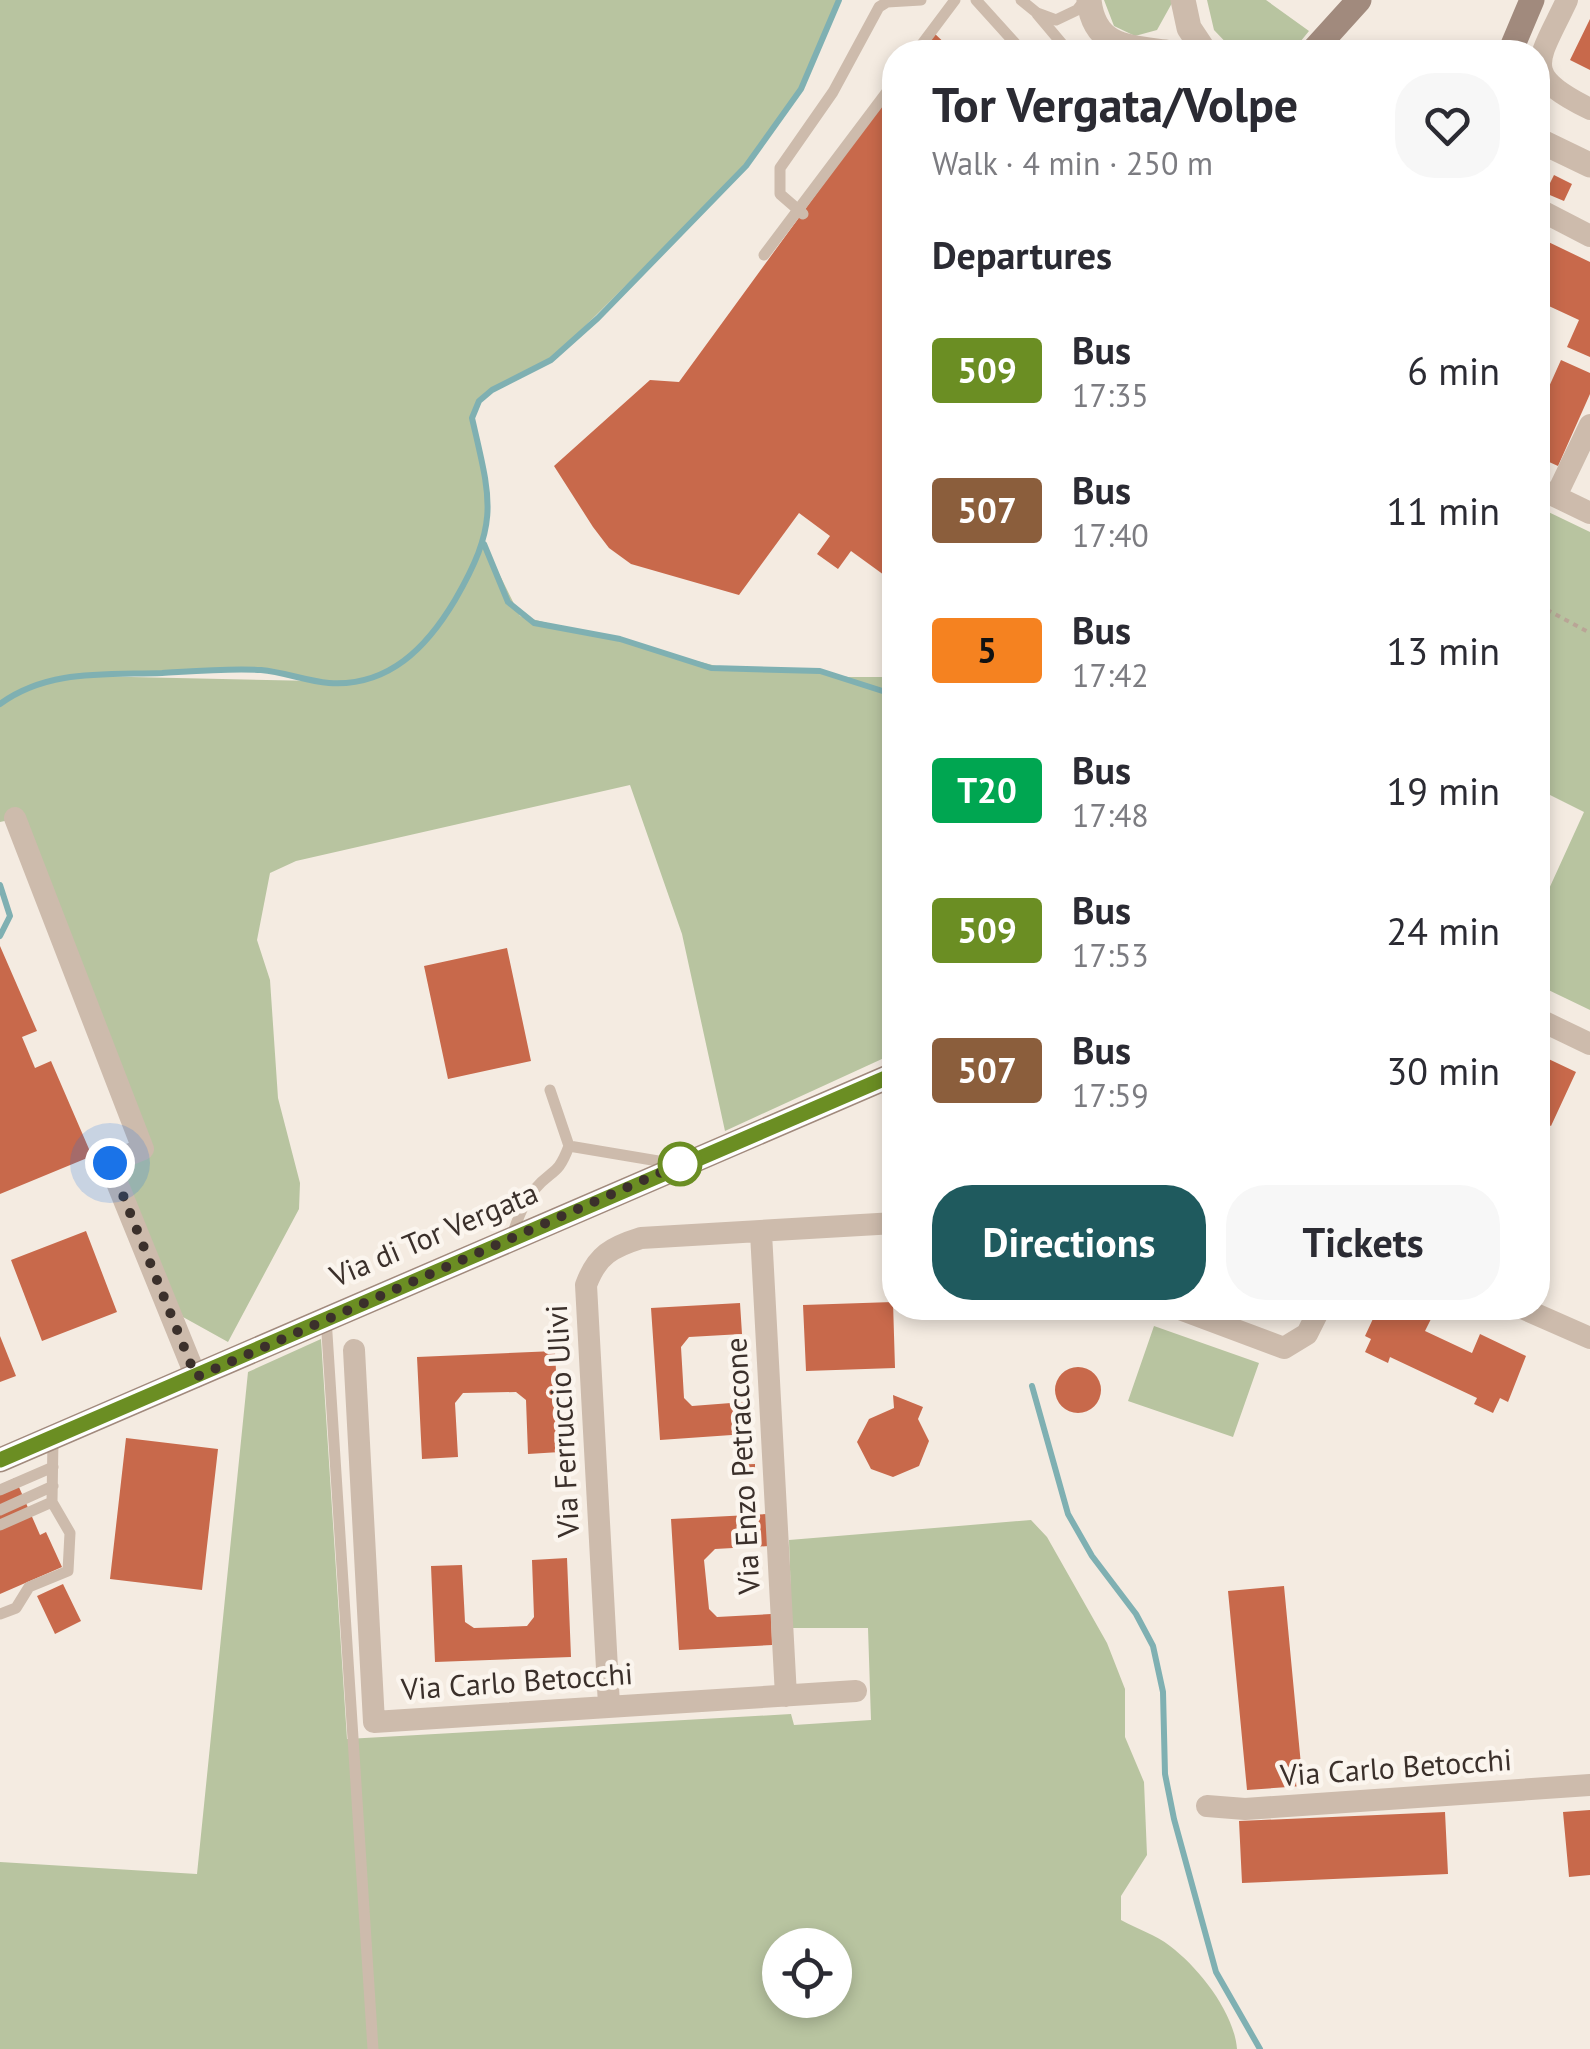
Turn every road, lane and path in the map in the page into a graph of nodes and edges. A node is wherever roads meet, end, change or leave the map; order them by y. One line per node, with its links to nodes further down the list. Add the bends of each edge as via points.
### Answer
1 (921, 0): 26 (lane, via 883,3 780,168 780,194)
2 (956, 0): 13 (lane)
3 (976, 0): 14 (lane)
4 (1021, 0): 11 (lane)
5 (1087, 0): 11 (lane, via 1056,20); 16 (street)
6 (1184, 0): 17 (street)
7 (1359, 0): 18 (main road)
8 (1511, 0): 12 (street)
9 (1532, 0): 12 (main road)
10 (1566, 0): 20 (street)
11 (1037, 13): 15 (lane)
12 (1522, 27): 19 (main road)
13 (925, 40)
14 (1012, 40)
15 (1060, 40)
16 (1109, 40)
17 (1196, 40)
18 (1323, 40)
19 (1516, 40)
20 (1549, 40)
21 (1550, 87): 23 (street)
22 (882, 98): 29 (lane)
23 (1590, 109)
24 (1550, 146): 25 (street)
25 (1590, 165)
26 (803, 214)
27 (1550, 214): 28 (street)
28 (1590, 236)
29 (764, 255)
30 (1590, 426): 31 (street)
31 (1550, 487)
32 (1550, 493): 33 (street)
33 (1590, 512)
34 (1550, 611): 35 (path)
35 (1590, 633)
36 (15, 818): 52 (street, via 143,1149 110,1163)
37 (1550, 1026): 38 (street)
38 (1590, 1044)
39 (882, 1079): 42 (main road, Via di Tor Vergata)
40 (550, 1090): 41 (lane)
41 (570, 1146): 42 (lane); 45 (lane, via 559,1173 536,1186)
42 (680, 1164): 45 (main road, Via di Tor Vergata)
43 (882, 1224): 44 (street, Via Ferruccio Ulivi)
44 (760, 1233): 63 (street, Via Enzo Petraccone); 64 (street, Via Ferruccio Ulivi, via 641,1238 610,1248 586,1285)
45 (512, 1236): 46 (main road, Via di Tor Vergata)
46 (326, 1318): 52 (main road, Via di Tor Vergata); 67 (lane)
47 (1209, 1320): 48 (street, via 1284,1348 1307,1334)
48 (1314, 1320)
49 (1549, 1320): 50 (street)
50 (1590, 1338)
51 (354, 1350): 64 (street, Via Carlo Betocchi, via 374,1722)
52 (196, 1377): 53 (main road, Via di Tor Vergata)
53 (53, 1438): 54 (main road, Via di Tor Vergata); 55 (lane)
54 (0, 1460)
55 (53, 1467): 56 (lane); 57 (lane)
56 (53, 1486): 58 (lane); 59 (lane)
57 (0, 1490)
58 (52, 1502): 60 (lane); 61 (lane, via 70,1532 68,1571 29,1588 16,1608)
59 (0, 1510)
60 (0, 1525)
61 (0, 1614)
62 (856, 1691): 63 (street, Via Carlo Betocchi)
63 (786, 1696): 64 (street, Via Carlo Betocchi)
64 (608, 1706)
65 (1590, 1785): 66 (street, Via Carlo Betocchi, via 1245,1809)
66 (1206, 1806)
67 (373, 2049)

